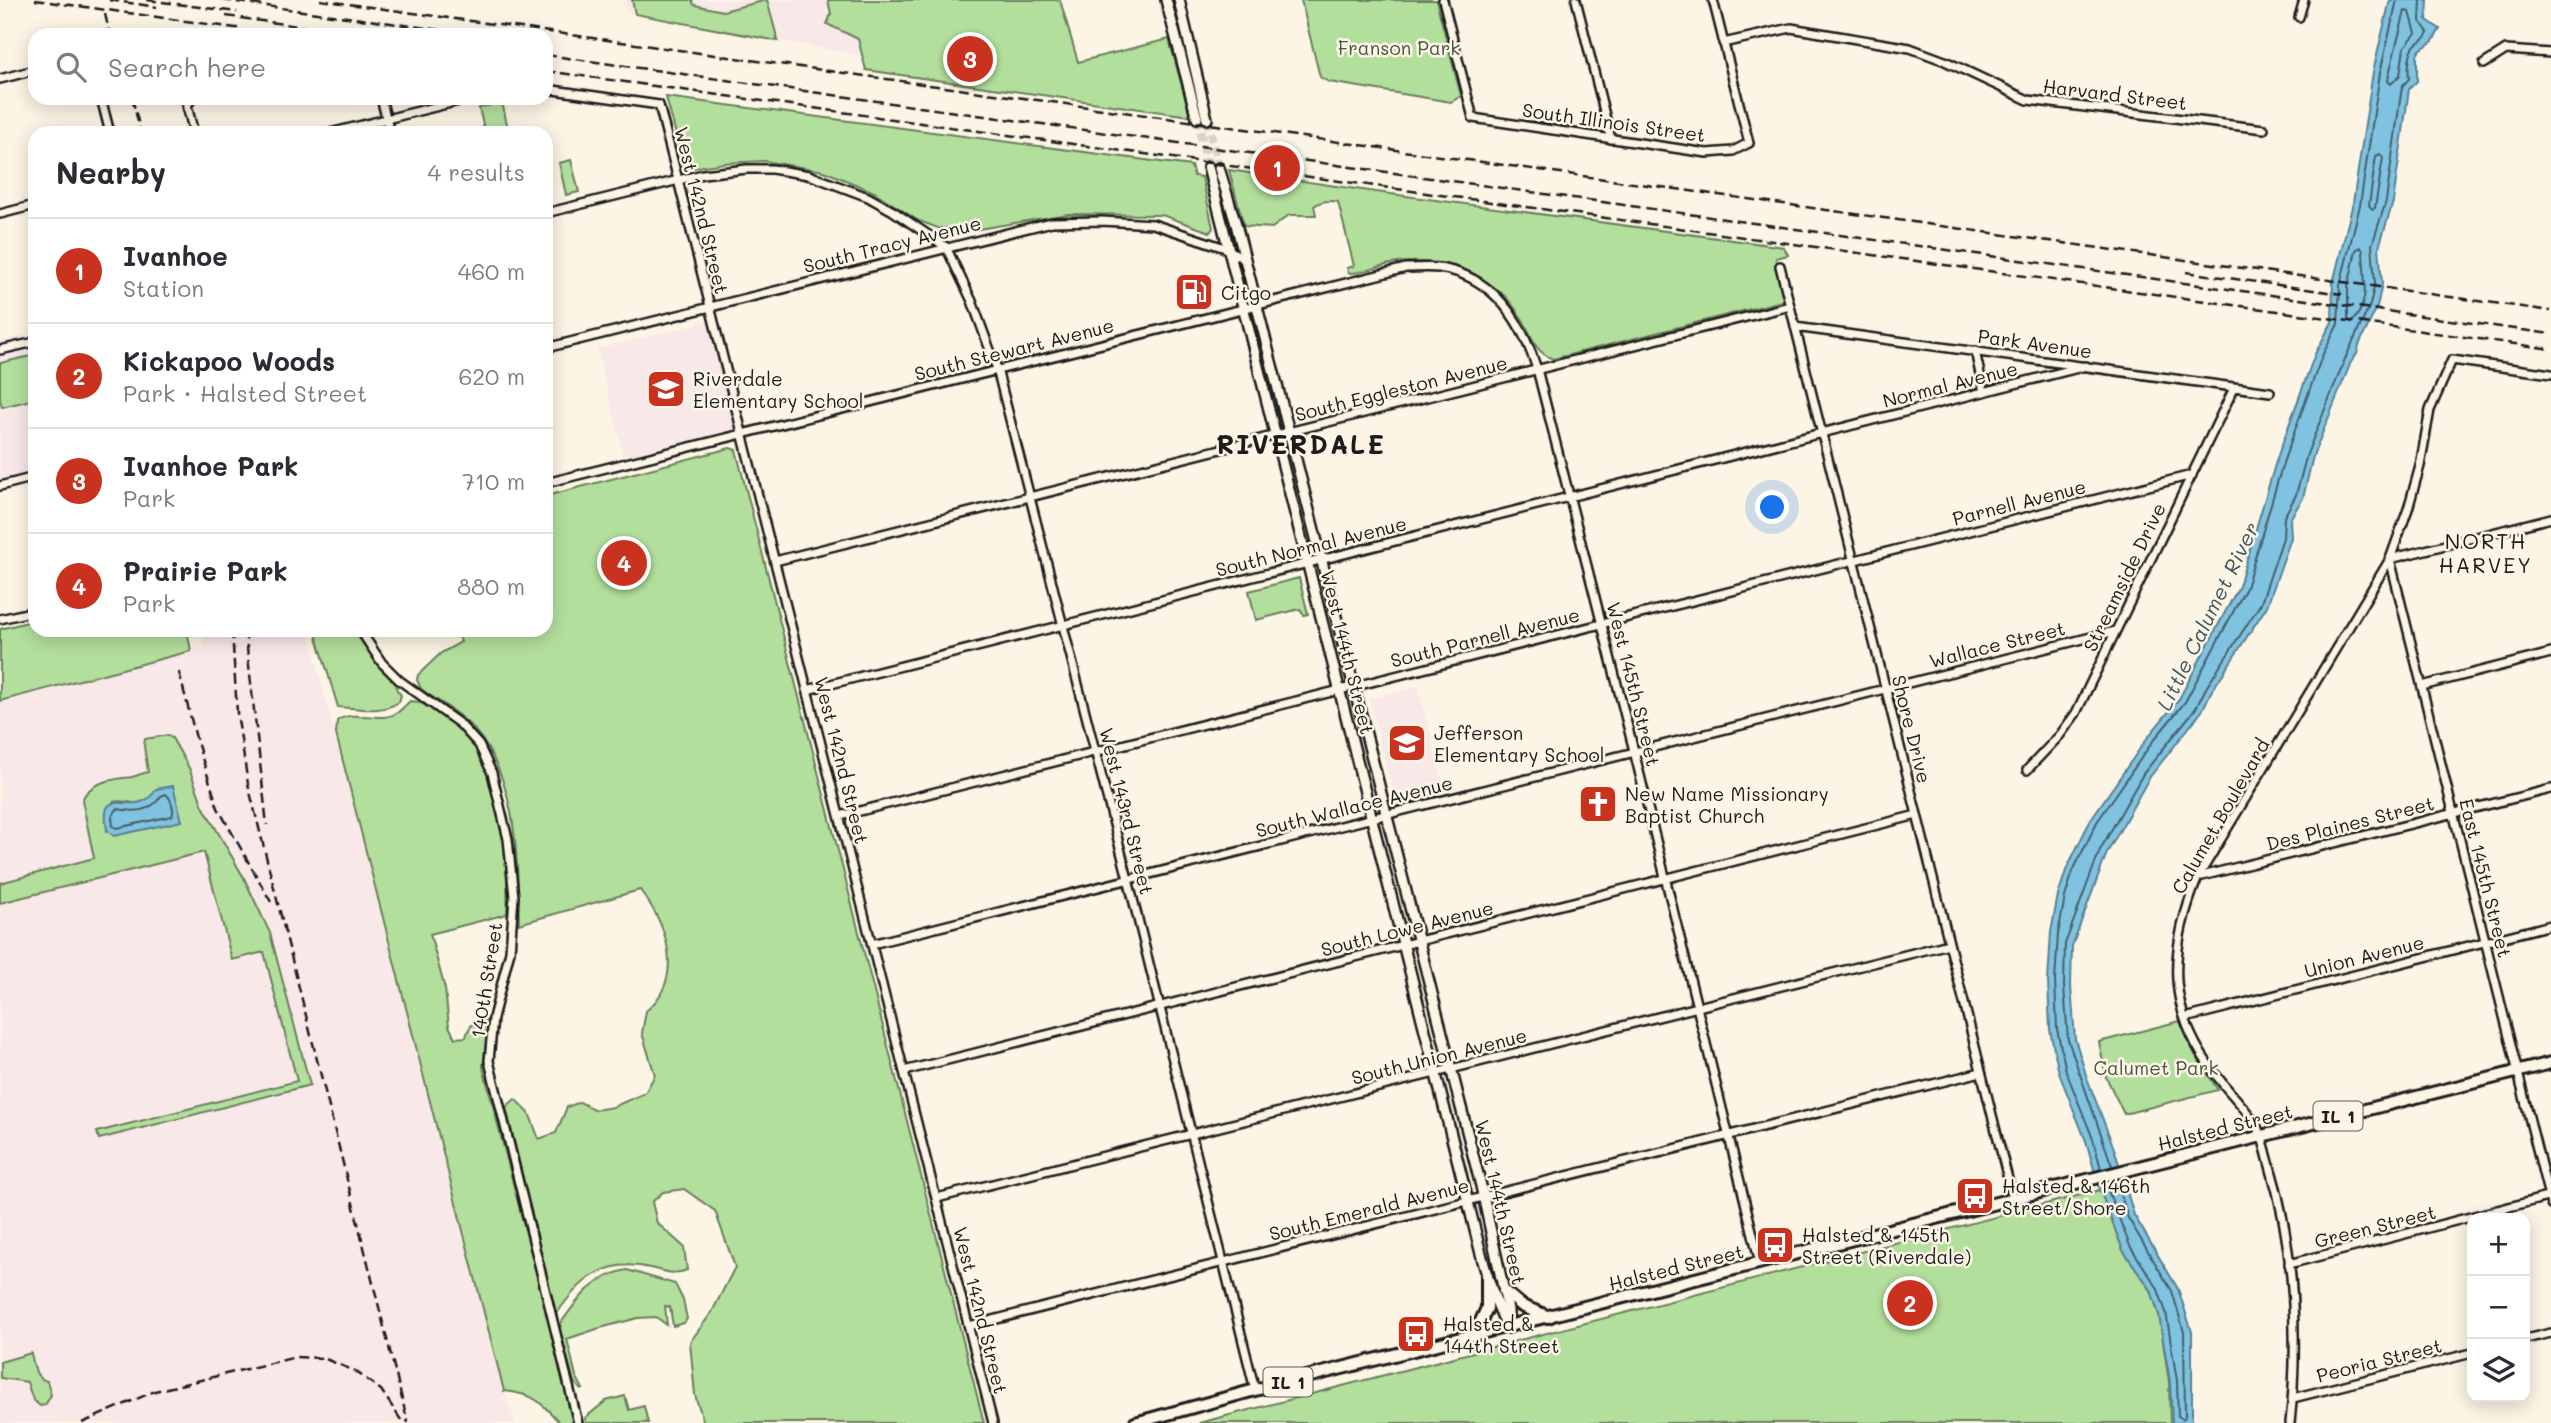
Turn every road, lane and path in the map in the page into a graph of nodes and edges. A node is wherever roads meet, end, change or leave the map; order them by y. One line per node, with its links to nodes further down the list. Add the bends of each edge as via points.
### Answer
1 (1166, 0): 8 (street)
2 (1179, 0): 9 (street)
3 (1443, 0): 26 (street, South Illinois Street, via 1473,118)
4 (1576, 0): 26 (street)
5 (1713, 0): 10 (street)
6 (2304, 0): 7 (street)
7 (2299, 17)
8 (1174, 30): 9 (street); 9 (street, via 1202,119)
9 (1185, 30)
10 (1723, 43): 25 (street, Harvard Street, via 1791,28 1910,48 2028,100); 26 (street, South Illinois Street, via 1749,143 1733,151 1707,153)
11 (2551, 53): 12 (street, via 2505,50)
12 (2484, 64)
13 (28, 72): 14 (street)
14 (0, 79)
15 (553, 90): 29 (street, West 142nd Street, via 659,105)
16 (103, 105): 21 (street)
17 (188, 105): 22 (street)
18 (383, 105): 20 (street)
19 (443, 105): 20 (street)
20 (386, 119): 23 (street); 24 (street)
21 (108, 126)
22 (192, 126)
23 (358, 126)
24 (388, 126)
25 (2264, 129)
26 (1611, 139)
27 (1209, 167): 34 (street, West 144th Street)
28 (1219, 168): 35 (street, West 144th Street)
29 (678, 180): 31 (street); 33 (street, via 747,169 809,175 868,197); 40 (street, West 142nd Street)
30 (28, 207): 32 (street)
31 (553, 211)
32 (0, 214)
33 (946, 247): 34 (street, South Tracy Avenue, via 1076,220 1153,224); 40 (street, South Tracy Avenue); 48 (street, West 143rd Street)
34 (1228, 249): 35 (street, South Tracy Avenue); 41 (street, West 144th Street)
35 (1245, 260): 38 (street, West 144th Street)
36 (1780, 266): 39 (street, Shore Drive)
37 (1488, 290): 38 (street, South Stewart Avenue, via 1469,276 1440,268 1406,268); 49 (street, West 145th Street, via 1510,310)
38 (1257, 305): 41 (street, South Stewart Avenue); 54 (street, West 144th Street)
39 (1790, 306): 42 (street, Shore Drive); 49 (street, South Eggleston Avenue)
40 (710, 307): 44 (street, South Tracy Avenue); 56 (street, West 142nd Street)
41 (1243, 308): 48 (street, South Stewart Avenue); 57 (street, West 144th Street)
42 (1795, 327): 46 (street, Park Avenue); 55 (street, Shore Drive)
43 (28, 344): 45 (street)
44 (553, 346)
45 (0, 351)
46 (1975, 351): 47 (street, Park Avenue); 52 (street)
47 (2086, 366): 51 (street, Park Avenue); 52 (street, Normal Avenue)
48 (997, 369): 56 (street, South Stewart Avenue); 62 (street, West 143rd Street)
49 (1537, 369): 54 (street, South Eggleston Avenue); 63 (street, West 145th Street)
50 (2551, 374): 65 (street, Calumet Boulevard, via 2452,360 2430,410 2411,498)
51 (2234, 388): 53 (street, Park Avenue); 58 (street, Streamside Drive)
52 (1984, 392): 55 (street, Normal Avenue)
53 (2270, 392)
54 (1289, 432): 57 (street, South Eggleston Avenue); 66 (street, West 144th Street)
55 (1822, 434): 63 (street, South Normal Avenue); 67 (street, Shore Drive)
56 (743, 435): 60 (street, South Stewart Avenue); 68 (street, West 142nd Street)
57 (1275, 435): 62 (street, South Eggleston Avenue); 69 (street, West 144th Street)
58 (2192, 475): 67 (street, Parnell Avenue); 74 (street, Streamside Drive)
59 (28, 479): 61 (street)
60 (553, 482)
61 (0, 486)
62 (1029, 497): 68 (street, South Eggleston Avenue); 73 (street, West 143rd Street)
63 (1570, 497): 66 (street, South Normal Avenue); 72 (street, West 145th Street)
64 (2551, 518): 65 (street)
65 (2390, 559): 77 (street, East 145th Street); 91 (street, Calumet Boulevard)
66 (1322, 560): 69 (street, South Normal Avenue); 78 (street, West 144th Street)
67 (1854, 560): 72 (street, South Parnell Avenue); 79 (street, Shore Drive)
68 (775, 561): 80 (street, West 142nd Street)
69 (1308, 563): 73 (street, South Normal Avenue); 81 (street, West 144th Street)
70 (28, 613): 71 (street)
71 (0, 619)
72 (1602, 624): 78 (street, South Parnell Avenue); 82 (street, West 145th Street)
73 (1062, 625): 80 (street, South Normal Avenue); 83 (street, West 143rd Street)
74 (2115, 631): 79 (street, Wallace Street); 84 (street, Streamside Drive, via 2076,713)
75 (365, 637): 131 (street, 140th Street, via 399,680 460,724 479,745 492,773 508,839 514,897 510,951 493,1018 489,1061)
76 (2551, 653): 77 (street)
77 (2422, 685): 86 (street, East 145th Street)
78 (1354, 686): 81 (street, South Parnell Avenue); 87 (street, West 144th Street)
79 (1885, 688): 82 (street, South Wallace Avenue); 89 (street, Shore Drive)
80 (807, 690): 88 (street, West 142nd Street)
81 (1339, 690): 83 (street, South Parnell Avenue); 90 (street, West 144th Street)
82 (1634, 751): 87 (street, South Wallace Avenue); 93 (street, West 145th Street)
83 (1095, 752): 88 (street, South Parnell Avenue); 92 (street, West 143rd Street)
84 (2027, 770)
85 (2551, 789): 86 (street, Des Plaines Street)
86 (2454, 813): 91 (street, Des Plaines Street); 96 (street, East 145th Street)
87 (1386, 814): 90 (street, South Wallace Avenue); 95 (street, West 144th Street)
88 (840, 816): 97 (street, West 142nd Street)
89 (1917, 816): 93 (street, South Lowe Avenue); 98 (street, Shore Drive)
90 (1371, 818): 92 (street, South Wallace Avenue); 99 (street, West 144th Street)
91 (2198, 877): 102 (street, Calumet Boulevard, via 2183,913 2177,945 2176,984)
92 (1128, 879): 97 (street, South Wallace Avenue); 100 (street, West 143rd Street)
93 (1665, 879): 95 (street, South Lowe Avenue); 101 (street, West 145th Street)
94 (2551, 925): 96 (street, Union Avenue)
95 (1419, 941): 99 (street, South Lowe Avenue); 104 (street, West 144th Street)
96 (2486, 942): 102 (street, Union Avenue); 106 (street, East 145th Street)
97 (872, 944): 105 (street, West 142nd Street)
98 (1949, 944): 101 (street, South Union Avenue); 107 (street, Shore Drive)
99 (1403, 945): 100 (street, South Lowe Avenue); 108 (street, West 144th Street)
100 (1160, 1006): 105 (street, South Lowe Avenue); 109 (street, West 143rd Street)
101 (1697, 1007): 104 (street, South Union Avenue); 110 (street, West 145th Street)
102 (2185, 1018): 111 (street, Calumet Boulevard, via 2197,1048)
103 (2551, 1063): 106 (main road, Halsted Street / IL 1)
104 (1451, 1069): 108 (street, South Union Avenue); 112 (street, West 144th Street)
105 (904, 1071): 113 (street, West 142nd Street)
106 (2518, 1071): 111 (main road, Halsted Street / IL 1); 115 (street, East 145th Street)
107 (1981, 1072): 110 (street, South Emerald Avenue); 114 (street, Shore Drive)
108 (1435, 1073): 109 (street, South Union Avenue); 116 (street, West 144th Street)
109 (1191, 1135): 113 (street, South Union Avenue); 117 (street, West 143rd Street)
110 (1729, 1135): 112 (street, South Emerald Avenue); 118 (street, West 145th Street)
111 (2261, 1136): 114 (main road, Halsted Street / IL 1); 119 (street, Calumet Boulevard, via 2280,1199)
112 (1483, 1196): 116 (street, South Emerald Avenue); 121 (street, West 144th Street)
113 (937, 1198): 123 (street, West 142nd Street)
114 (2013, 1199): 118 (main road, Halsted Street / IL 1)
115 (2550, 1199): 119 (street, Green Street)
116 (1468, 1200): 117 (street, South Emerald Avenue); 120 (street, West 144th Street)
117 (1223, 1262): 123 (street, South Emerald Avenue); 129 (street, West 143rd Street)
118 (1760, 1263): 122 (main road, Halsted Street / IL 1)
119 (2289, 1264): 130 (street, Calumet Boulevard)
120 (1487, 1275): 124 (street, West 144th Street); 126 (main road, via 1488,1308)
121 (1504, 1291): 122 (main road, via 1522,1306); 124 (street, West 144th Street)
122 (1549, 1317): 124 (main road, Halsted Street / IL 1)
123 (969, 1326): 132 (street, West 142nd Street)
124 (1508, 1328): 126 (main road, Halsted Street / IL 1)
125 (2551, 1333): 127 (street)
126 (1474, 1336): 129 (main road, Halsted Street / IL 1)
127 (2530, 1338)
128 (2467, 1354): 130 (street, Peoria Street)
129 (1255, 1390): 133 (main road, Halsted Street / IL 1)
130 (2292, 1398): 134 (street, Calumet Boulevard)
131 (579, 1423)
132 (993, 1423)
133 (1135, 1423)
134 (2290, 1423)

